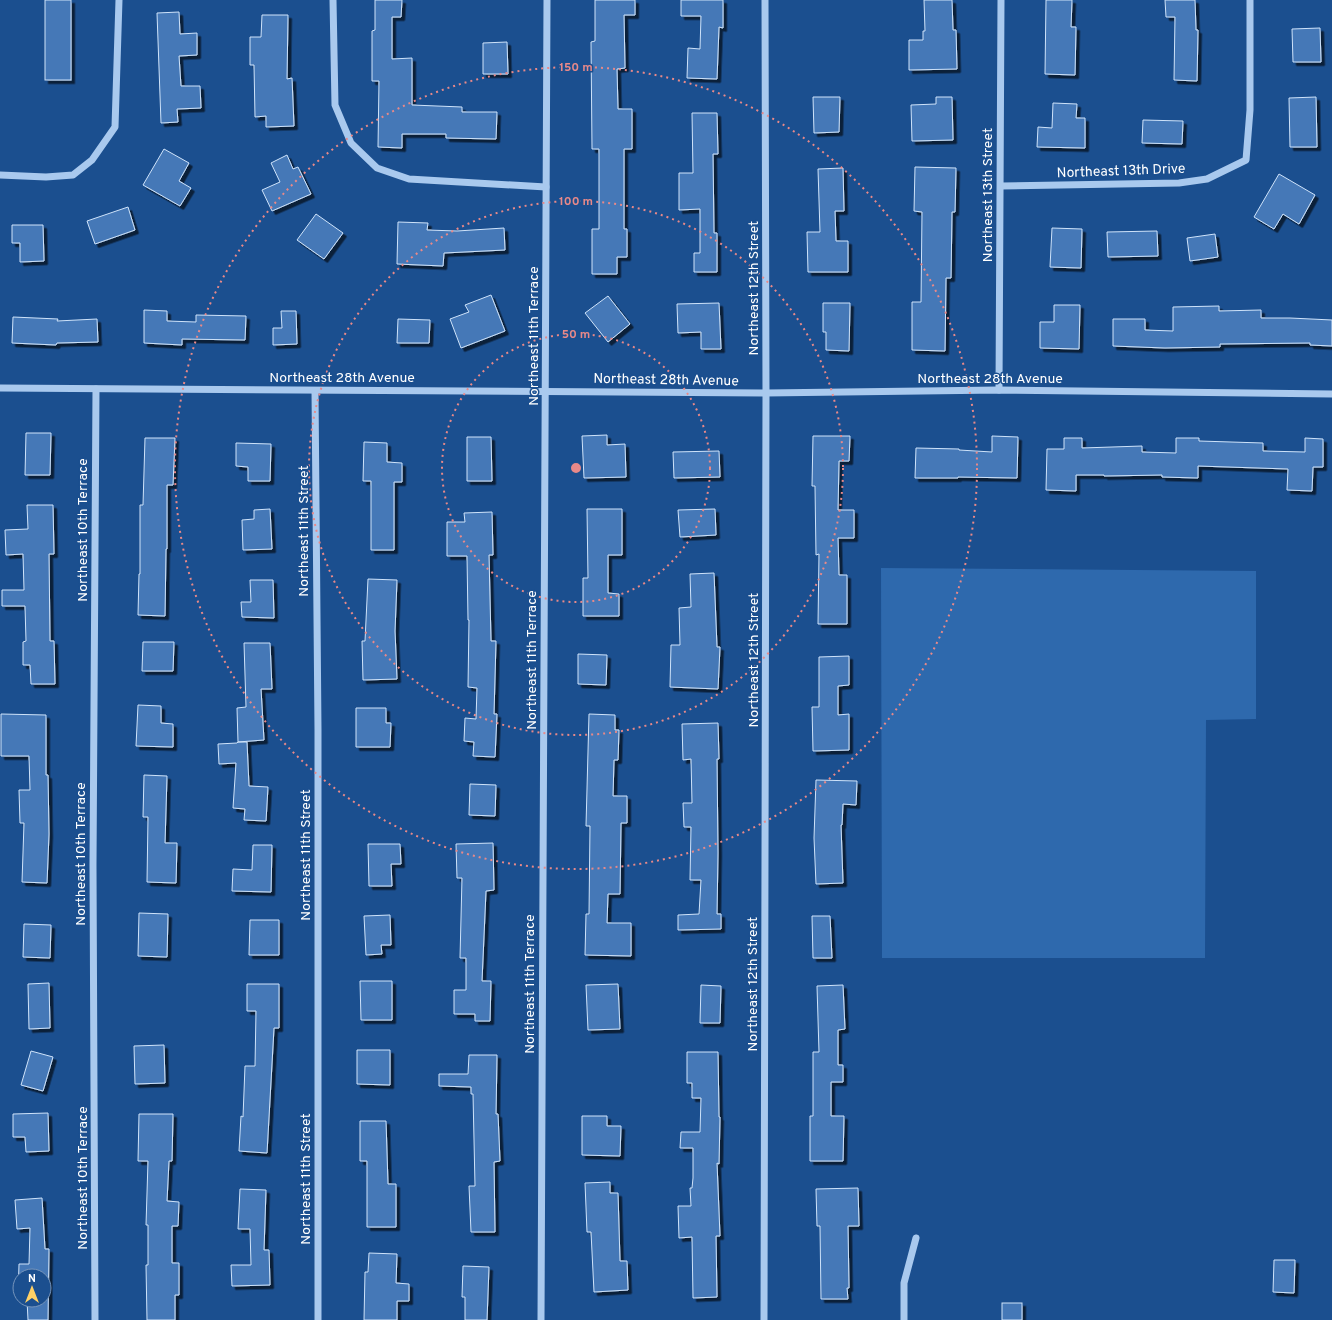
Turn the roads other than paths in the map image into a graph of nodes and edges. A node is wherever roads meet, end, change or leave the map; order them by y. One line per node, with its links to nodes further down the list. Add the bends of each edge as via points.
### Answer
1 (119, 0): 7 (street, via 115,127 97,154 73,175)
2 (334, 0): 9 (street, via 335,105 351,143 376,168 409,179)
3 (547, 0): 9 (street, Northeast 11th Terrace)
4 (765, 0): 15 (street, Northeast 12th Street)
5 (1001, 0): 8 (street, Northeast 13th Street)
6 (1250, 0): 8 (street, Northeast 13th Drive, via 1250,110 1246,160 1207,179 1179,183)
7 (0, 175)
8 (1001, 186): 13 (street, Northeast 13th Street)
9 (546, 187): 14 (street, Northeast 11th Terrace)
10 (0, 388): 11 (street, Northeast 28th Avenue)
11 (96, 389): 12 (street, Northeast 28th Avenue); 18 (street, Northeast 10th Terrace, via 93,865)
12 (315, 390): 14 (street, Northeast 28th Avenue); 19 (street, Northeast 11th Street)
13 (998, 390): 15 (street, Northeast 28th Avenue); 16 (street, Northeast 28th Avenue)
14 (545, 391): 15 (street, Northeast 28th Avenue); 20 (street, Northeast 11th Terrace)
15 (766, 393): 21 (street, Northeast 12th Street)
16 (1332, 394)
17 (916, 1238): 22 (street, via 904,1283)
18 (96, 1320)
19 (318, 1320)
20 (541, 1320)
21 (764, 1320)
22 (904, 1320)

